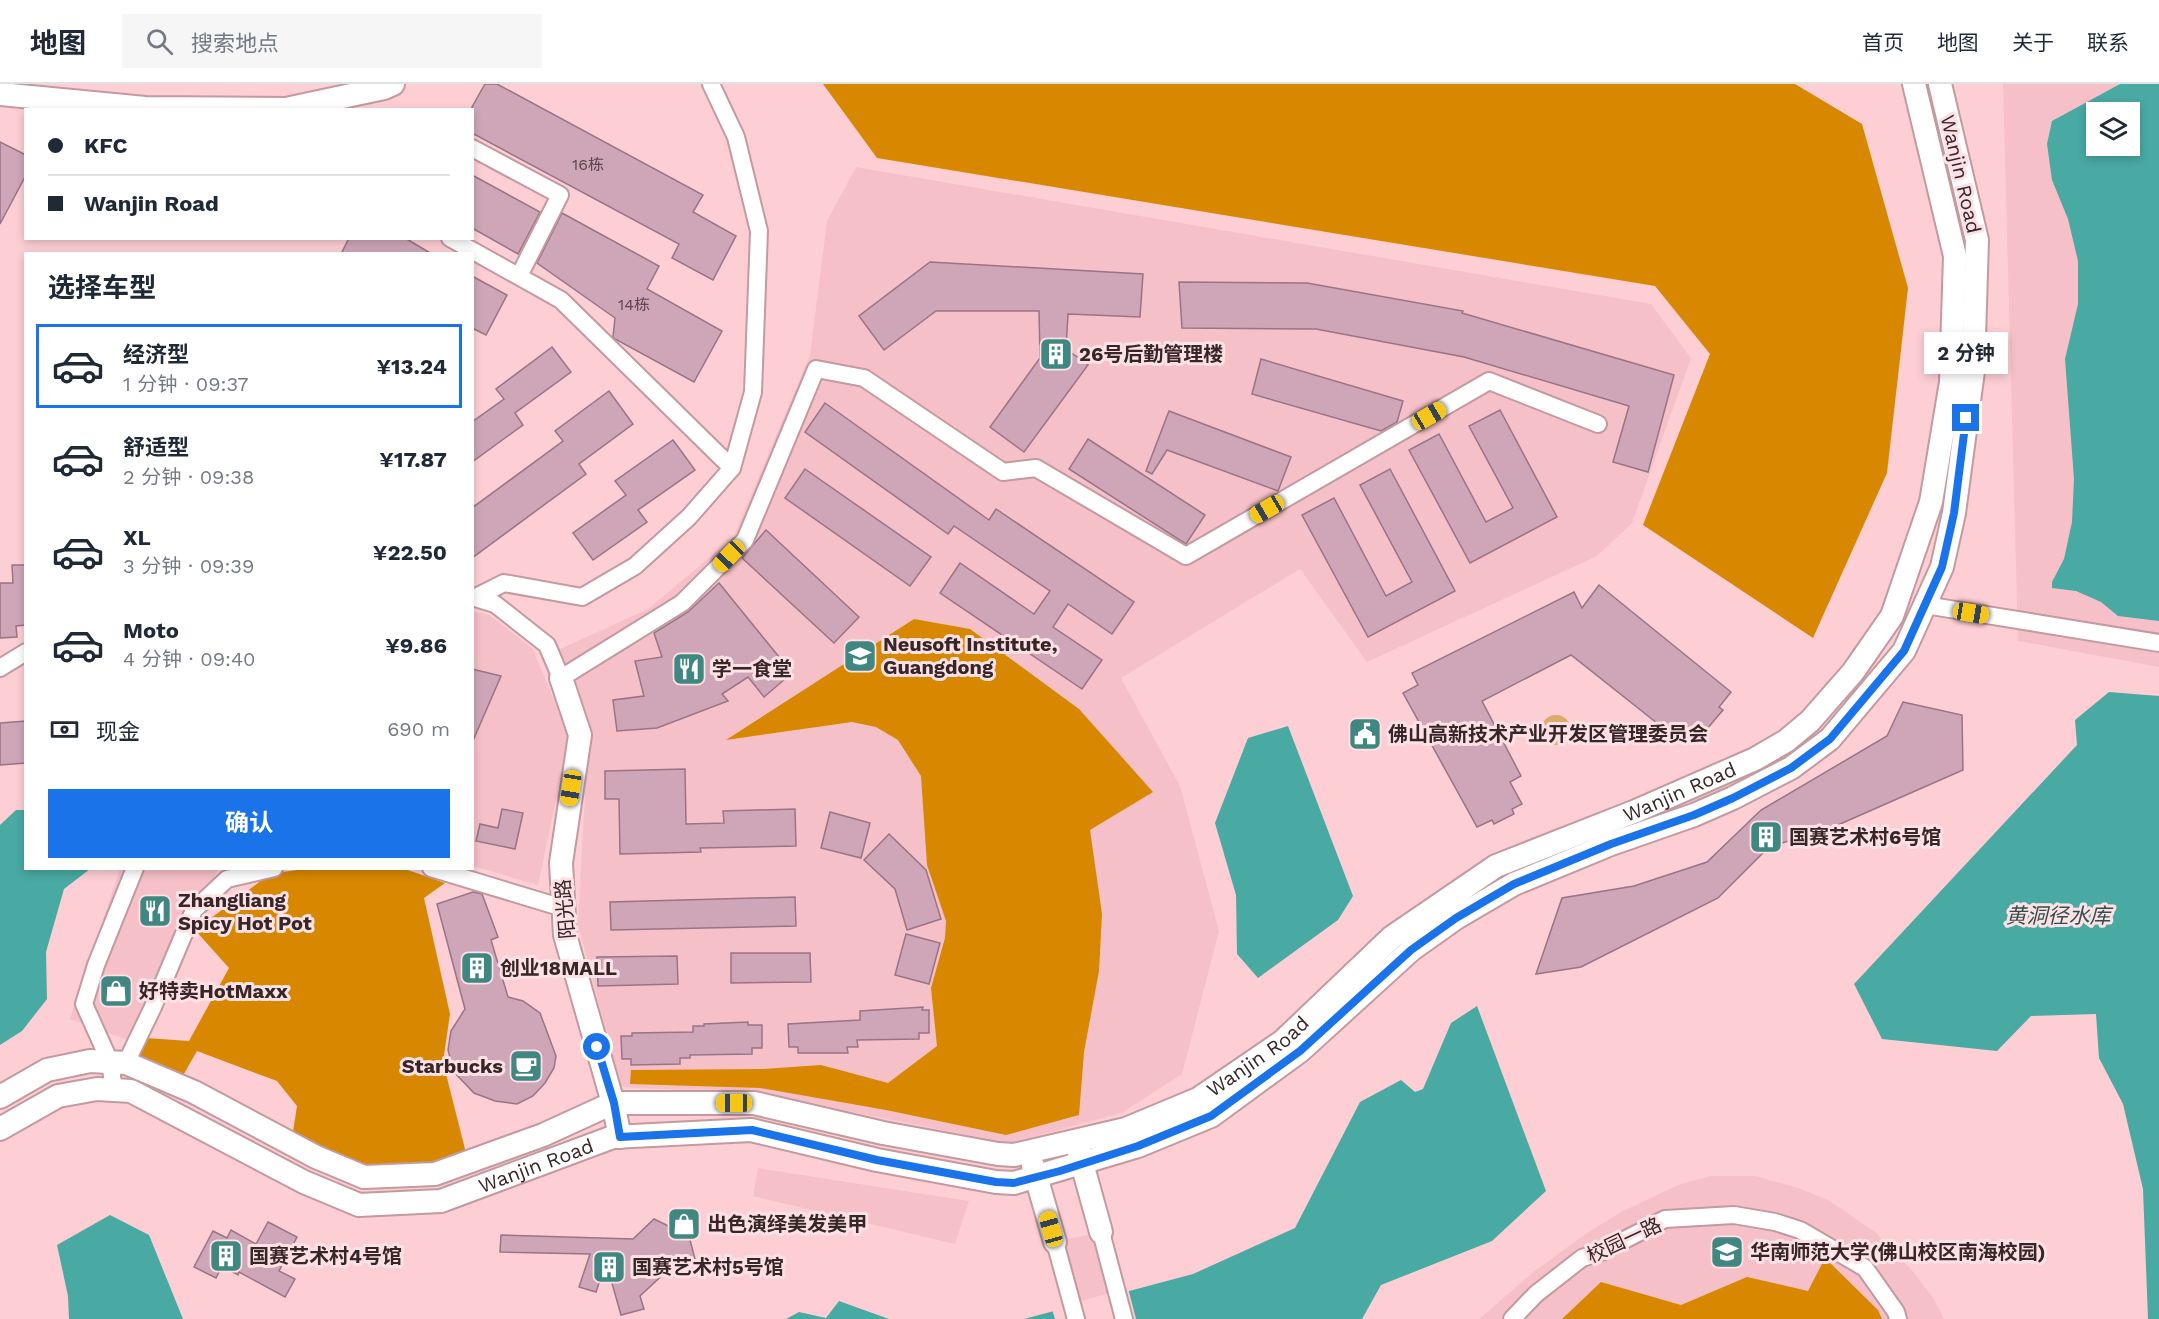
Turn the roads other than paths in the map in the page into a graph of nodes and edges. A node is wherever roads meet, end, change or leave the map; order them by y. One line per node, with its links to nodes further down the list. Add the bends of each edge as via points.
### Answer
1 (393, 84): 7 (street)
2 (711, 84): 12 (street, via 736,137 759,231 753,392)
3 (1914, 84): 30 (street, Wanjin Road, via 1955,256 1951,382 1931,502 1892,616 1853,672 1810,721 1755,759 1496,866 1392,937 1282,1041 1198,1100 1126,1129)
4 (1940, 84): 15 (street, Wanjin Road, via 1977,240 1973,371 1954,513 1942,567)
5 (0, 94): 6 (street)
6 (145, 108)
7 (291, 108)
8 (474, 149): 10 (street, via 560,195)
9 (454, 240): 10 (street)
10 (519, 276): 12 (street, via 561,300)
11 (1598, 424): 19 (street, via 1489,381 1186,555 1036,468 1003,472 864,378 816,369 745,540 682,603)
12 (732, 468): 13 (street, via 689,517 635,567 582,597 504,583)
13 (474, 597)
14 (474, 597): 19 (street, via 495,604 547,645)
15 (1925, 605): 16 (street); 32 (street, Wanjin Road, via 1904,651 1830,739 1791,768 1694,815 1514,884 1411,950 1300,1051 1211,1116)
16 (2159, 644)
17 (24, 653): 18 (street)
18 (0, 668)
19 (561, 678): 23 (street, 阳光路, via 580,735 561,863)
20 (134, 870): 24 (street, via 84,1004)
21 (265, 870): 24 (street, via 227,879 194,910 153,1007)
22 (436, 870): 23 (street)
23 (563, 908): 27 (street, 阳光路, via 565,934)
24 (118, 1063): 25 (street); 26 (street, Wanjin Road, via 90,1061 47,1070); 27 (street, Wanjin Road, via 194,1092 316,1157 364,1177 435,1174 543,1135)
25 (114, 1090): 28 (street, Wanjin Road, via 58,1096); 29 (street, Wanjin Road, via 131,1091 304,1182 359,1205 441,1201)
26 (0, 1097)
27 (614, 1103): 29 (street, 阳光路); 31 (street, Wanjin Road, via 754,1103 998,1154)
28 (0, 1129)
29 (620, 1137): 33 (street, Wanjin Road, via 752,1130 877,1160 996,1182)
30 (1075, 1141): 31 (street, Wanjin Road); 32 (street)
31 (1028, 1153): 33 (street)
32 (1082, 1164): 33 (street, Wanjin Road); 34 (street)
33 (1037, 1178): 35 (street)
34 (1101, 1232): 37 (street)
35 (1054, 1242): 36 (street)
36 (1076, 1319)
37 (1124, 1319)
38 (1512, 1319): 39 (street, 校园一路, via 1536,1293 1582,1258 1665,1219 1734,1215 1800,1230 1865,1268)
39 (1898, 1319)

